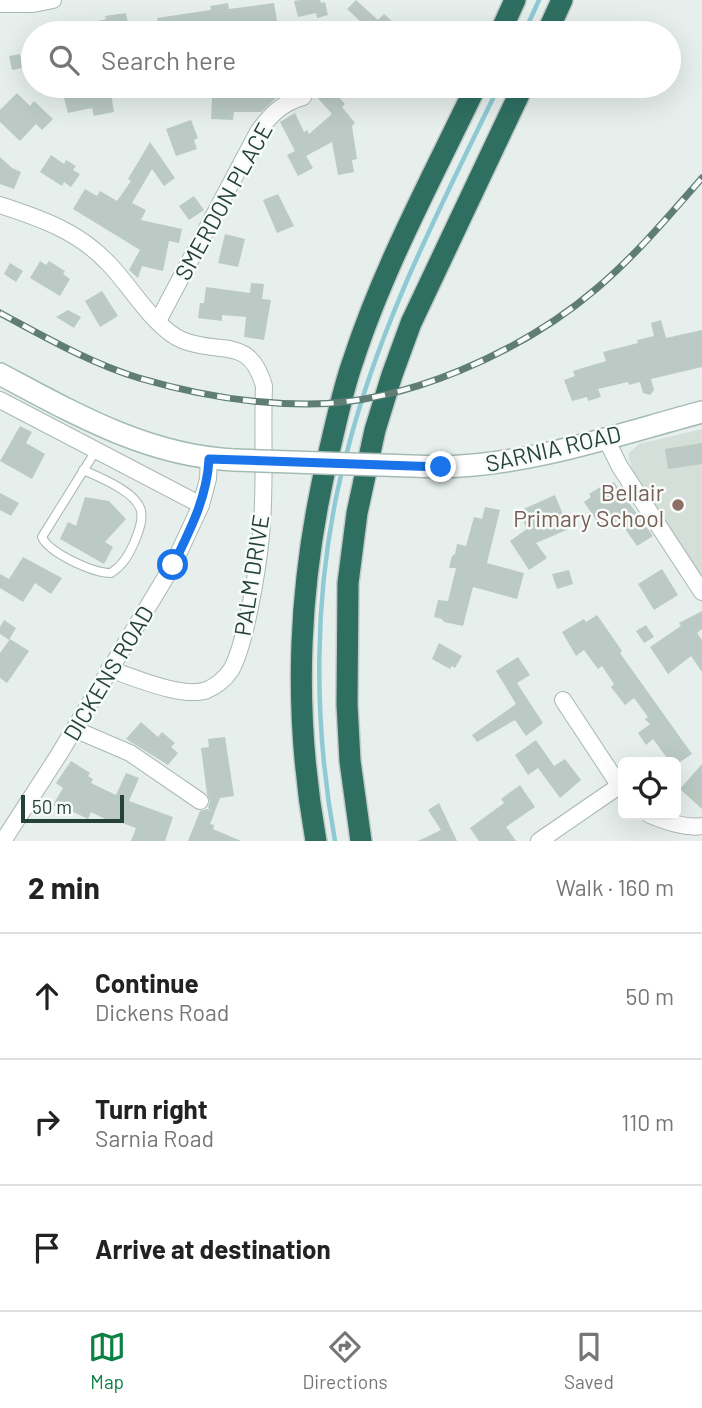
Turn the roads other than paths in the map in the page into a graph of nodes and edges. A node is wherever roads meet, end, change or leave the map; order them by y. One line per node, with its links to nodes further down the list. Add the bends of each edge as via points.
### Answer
1 (53, 0): 4 (street)
2 (515, 0): 5 (highway)
3 (562, 0): 6 (highway)
4 (0, 4)
5 (505, 21)
6 (552, 21)
7 (299, 98): 11 (street, SMERDON PLACE, via 272,113 258,132)
8 (470, 98): 30 (highway, via 369,316 352,362 316,507 301,636 303,748)
9 (517, 98): 31 (highway, via 411,324 375,430 357,513 348,583 347,704)
10 (0, 205): 11 (street, PALM DRIVE, via 61,227 92,248)
11 (158, 321): 21 (street, PALM DRIVE, via 182,340 242,353 259,370 264,386 261,536 237,656 218,685 186,692)
12 (0, 374): 17 (main road, SARNIA ROAD, via 124,436)
13 (0, 400): 16 (street)
14 (702, 412): 15 (main road, SARNIA ROAD)
15 (605, 437): 17 (main road, SARNIA ROAD, bridge, via 538,457 441,467); 20 (street)
16 (95, 452): 18 (lane); 19 (street)
17 (209, 459): 19 (street, DICKENS ROAD)
18 (83, 470): 18 (lane, via 42,537 58,553 101,573 111,573 128,557 141,512 120,489)
19 (201, 505): 21 (street, DICKENS ROAD, via 173,565)
20 (702, 592)
21 (109, 670): 23 (street, DICKENS ROAD)
22 (563, 700): 24 (street)
23 (74, 729): 26 (street, via 136,756); 29 (street, DICKENS ROAD)
24 (618, 783)
25 (618, 791): 32 (street)
26 (200, 801)
27 (666, 820): 28 (street)
28 (702, 827)
29 (3, 841)
30 (316, 841)
31 (361, 841)
32 (539, 841)

